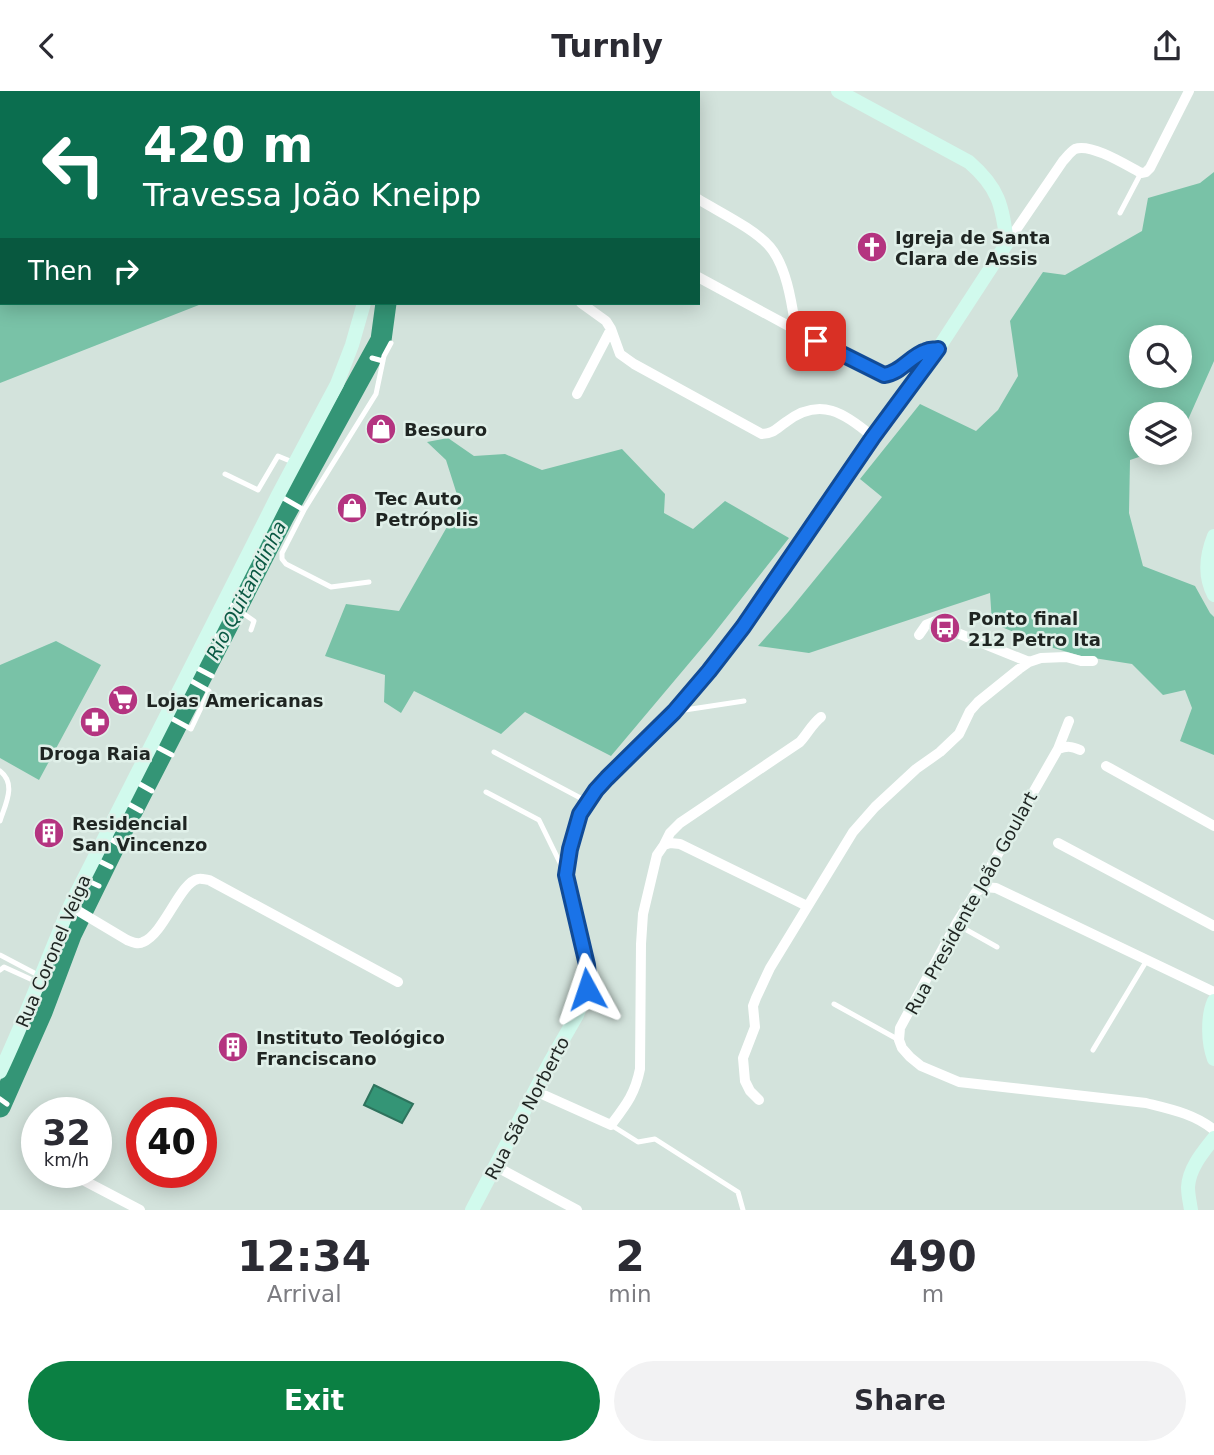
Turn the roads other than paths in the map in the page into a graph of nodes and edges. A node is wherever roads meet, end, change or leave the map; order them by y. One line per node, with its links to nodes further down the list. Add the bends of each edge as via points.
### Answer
1 (838, 91): 6 (street, via 983,174 1003,213)
2 (1184, 92): 3 (street, via 1150,168)
3 (1141, 173): 5 (lane); 6 (street, via 1092,149 1071,151)
4 (700, 200): 11 (street, via 771,248 782,269)
5 (1120, 213)
6 (1007, 243): 13 (street)
7 (700, 278): 11 (street)
8 (363, 305): 18 (street, Rua Coronel Veiga, via 337,384)
9 (584, 305): 10 (street)
10 (611, 329): 16 (street); 17 (street, via 620,354 634,364 762,433 772,433 794,415 825,408)
11 (796, 330): 13 (street, via 884,375 897,372 925,351)
12 (391, 343): 15 (lane)
13 (938, 349): 17 (street)
14 (372, 358): 15 (lane)
15 (383, 361): 21 (lane, via 376,394)
16 (577, 394)
17 (873, 437): 35 (street, via 743,627)
18 (295, 463): 19 (lane, via 278,456 258,490); 20 (street, Rua Coronel Veiga)
19 (225, 474)
20 (278, 495): 21 (lane); 25 (street, Rua Coronel Veiga)
21 (304, 510): 23 (lane, via 282,553 286,564 331,587)
22 (1214, 536): 24 (street, via 1207,567)
23 (369, 582)
24 (1214, 596)
25 (229, 604): 26 (lane, via 254,621); 27 (street, Rua Coronel Veiga)
26 (251, 629)
27 (213, 635): 29 (lane); 32 (street, Rua Coronel Veiga)
28 (919, 635): 31 (street, via 936,621)
29 (228, 643)
30 (1093, 661): 31 (street, via 1066,657)
31 (1029, 662): 65 (street, via 978,702 959,734 875,807 853,832)
32 (193, 674): 33 (lane); 37 (street, Rua Coronel Veiga); 37 (lane, via 208,691 191,729)
33 (212, 676)
34 (744, 701): 35 (lane)
35 (674, 712): 49 (street)
36 (821, 717): 57 (street, via 800,742 680,823)
37 (170, 718): 39 (street, Rua Coronel Veiga)
38 (1069, 721): 40 (street, Rua Presidente João Goulart)
39 (152, 744): 43 (lane); 46 (street, Rua Coronel Veiga)
40 (1058, 749): 41 (street, via 1071,746); 63 (street, Rua Presidente João Goulart, via 986,875)
41 (1080, 750)
42 (494, 752): 49 (lane)
43 (172, 755)
44 (1106, 766): 53 (street)
45 (0, 771): 52 (lane, via 9,786)
46 (133, 781): 47 (lane); 50 (street, Rua Coronel Veiga)
47 (152, 791)
48 (486, 792): 60 (lane, via 539,820)
49 (588, 802): 60 (street, via 580,814)
50 (127, 803): 51 (lane); 54 (street, Rua Coronel Veiga)
51 (141, 811)
52 (0, 821)
53 (1214, 825)
54 (109, 838): 56 (lane); 58 (street, Rua Coronel Veiga)
55 (1058, 843): 67 (street)
56 (122, 845)
57 (664, 845): 65 (street, via 680,845); 85 (street, via 657,855 643,914 636,1087)
58 (98, 860): 59 (lane); 61 (street, Rua Coronel Veiga)
59 (111, 867)
60 (566, 875): 81 (street, Rua São Norberto, via 587,965 587,989)
61 (87, 880): 62 (lane); 64 (street, Rua Coronel Veiga)
62 (99, 886)
63 (984, 887): 66 (street, Rua Presidente João Goulart, via 975,892); 70 (street, via 996,888)
64 (70, 906): 72 (street, Rua Coronel Veiga); 73 (street, via 127,940 142,943 190,883 202,878)
65 (807, 906): 83 (street, via 753,1006 755,1027 743,1058 745,1081)
66 (956, 925): 68 (lane); 77 (street, Rua Presidente João Goulart, via 900,1028)
67 (1214, 926)
68 (997, 947)
69 (0, 955): 72 (lane)
70 (1147, 960): 74 (street); 78 (lane)
71 (0, 970): 72 (lane, via 4,967)
72 (38, 979): 80 (street, Rua Coronel Veiga)
73 (398, 982)
74 (1214, 992)
75 (1214, 1001): 79 (street, via 1210,1037)
76 (834, 1004): 77 (lane)
77 (899, 1039): 86 (street, via 921,1066 959,1082 1146,1103 1202,1120)
78 (1093, 1050)
79 (1214, 1059)
80 (0, 1072)
81 (534, 1091): 85 (street); 88 (street, Rua São Norberto)
82 (0, 1099): 84 (lane)
83 (759, 1100)
84 (7, 1104)
85 (611, 1125): 93 (lane, via 638,1142 655,1139 738,1192)
86 (1214, 1131)
87 (1214, 1138): 94 (street, via 1192,1171 1188,1187)
88 (495, 1166): 90 (street, Rua São Norberto); 92 (street)
89 (98, 1188): 91 (street)
90 (476, 1209)
91 (140, 1210)
92 (578, 1210)
93 (743, 1210)
94 (1191, 1210)

